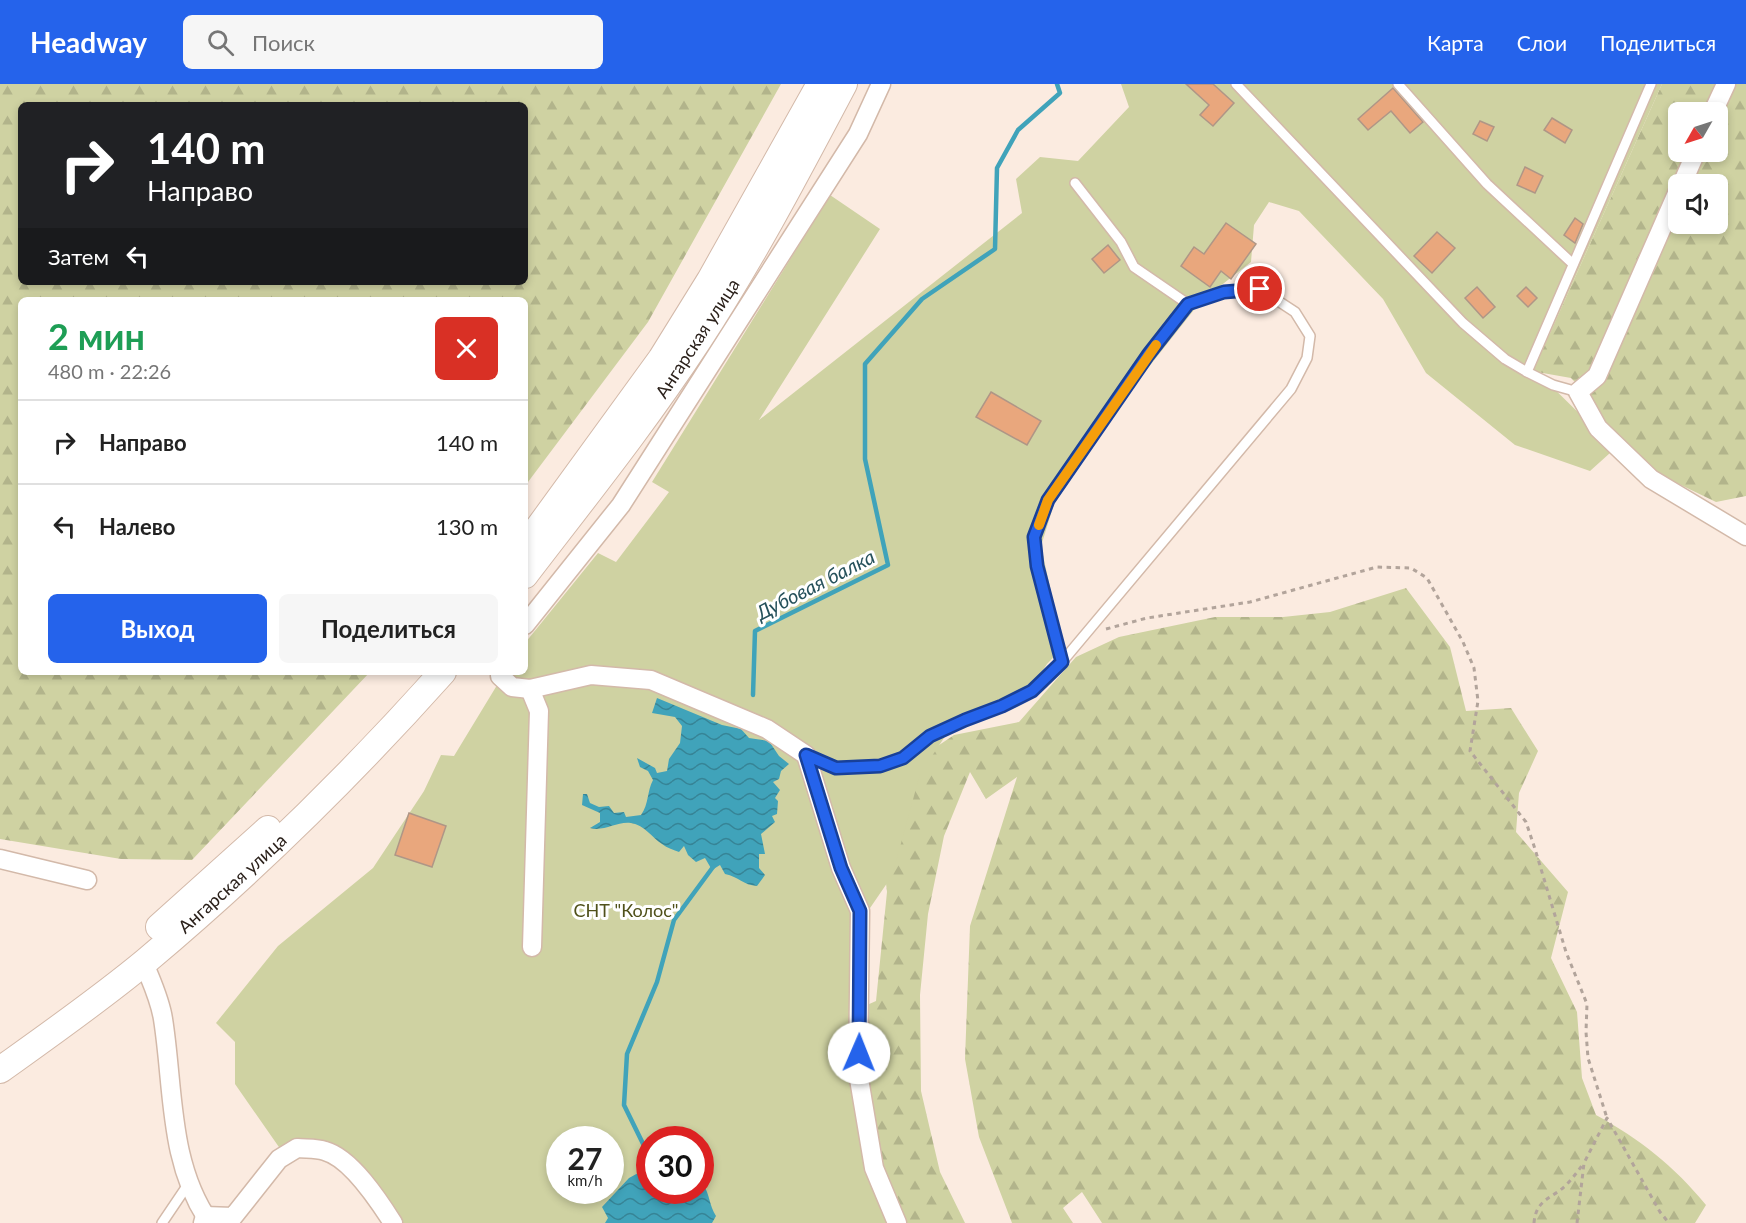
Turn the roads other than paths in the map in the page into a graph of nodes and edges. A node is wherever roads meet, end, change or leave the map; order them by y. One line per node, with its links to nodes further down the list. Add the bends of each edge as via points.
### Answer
1 (820, 84): 16 (main road, Ангарская улица, via 710,280 661,358)
2 (844, 84): 17 (main road, Ангарская улица, via 778,209 698,341)
3 (881, 84): 18 (street, via 858,134 621,505)
4 (1236, 84): 13 (lane, via 1463,323 1505,359)
5 (1397, 84): 11 (lane, via 1487,184)
6 (1651, 84): 11 (lane)
7 (1726, 84): 8 (street)
8 (1718, 102)
9 (1075, 183): 12 (lane, via 1121,242 1134,267)
10 (1668, 214): 14 (street, via 1597,376)
11 (1573, 264): 13 (lane)
12 (1188, 304): 19 (lane, via 1048,500 1034,537 1037,566); 19 (lane, via 1224,292 1260,289 1294,312 1310,336 1307,358 1291,389)
13 (1527, 372): 14 (lane)
14 (1578, 392): 15 (street, via 1598,428 1651,479)
15 (1746, 536)
16 (528, 542)
17 (528, 571)
18 (528, 621)
19 (1062, 662): 24 (lane, via 1032,691 930,736 903,758 880,766 836,768)
20 (417, 675): 29 (main road, Ангарская улица, via 341,761 130,953)
21 (440, 675): 28 (main road, Ангарская улица, via 268,853)
22 (500, 675): 23 (street, via 512,687)
23 (530, 689): 24 (street, via 591,675 651,680 767,729); 27 (street, via 539,711)
24 (806, 755): 35 (street, via 841,868 860,911 858,1073 874,1168)
25 (0, 859): 26 (street)
26 (87, 880)
27 (532, 947)
28 (144, 963): 30 (main road, Ангарская улица); 31 (street, via 163,1018 172,1113)
29 (0, 1049)
30 (0, 1070)
31 (189, 1183): 32 (street); 33 (lane)
32 (206, 1221): 34 (street, via 233,1217 279,1160 297,1148 327,1151 347,1163)
33 (162, 1223)
34 (393, 1223)
35 (897, 1223)

